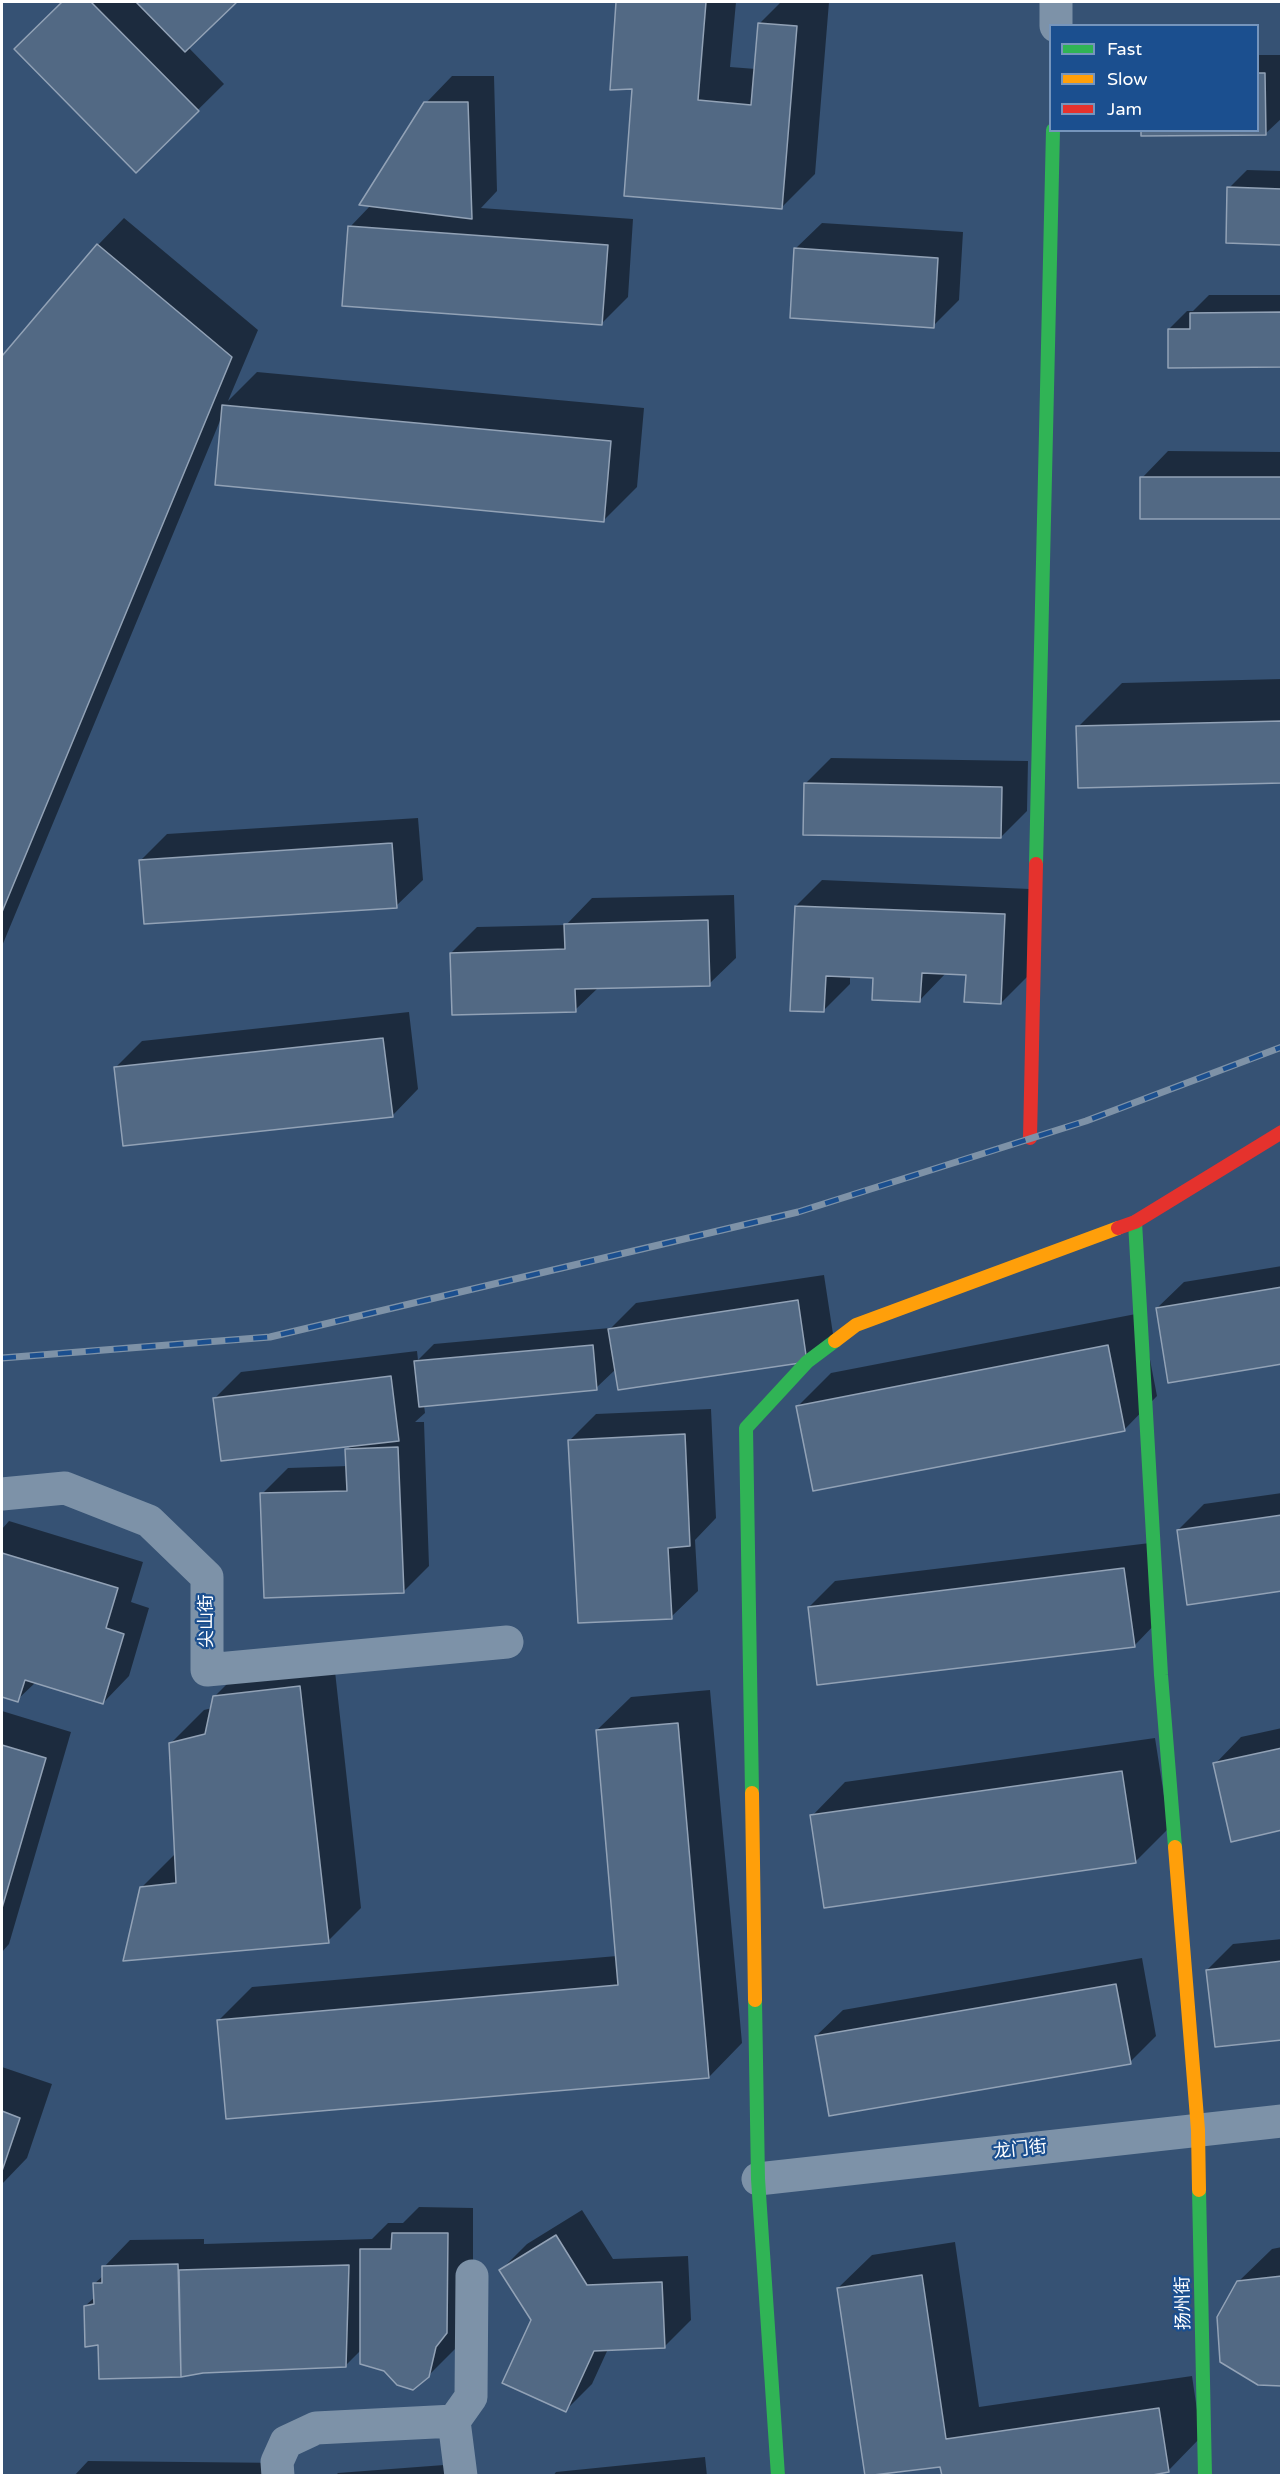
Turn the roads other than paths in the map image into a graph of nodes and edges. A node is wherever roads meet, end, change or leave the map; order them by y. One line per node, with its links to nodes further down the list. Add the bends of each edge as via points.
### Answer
1 (1056, 2): 2 (street)
2 (1056, 24)
3 (1053, 132): 5 (street)
4 (1281, 1132): 6 (street)
5 (1030, 1138)
6 (1135, 1222): 10 (street, 扬州街, via 1161,1675); 11 (street, via 856,1325 807,1362 746,1428)
7 (2, 1494): 8 (street, 尖山街, via 65,1488 149,1521 207,1578 207,1670)
8 (507, 1642)
9 (1281, 2121): 10 (street, 龙门街)
10 (1198, 2130): 11 (street, 龙门街); 17 (street, 扬州街)
11 (758, 2179): 16 (street)
12 (472, 2276): 13 (street, via 471,2397)
13 (454, 2421): 14 (street, via 316,2428 286,2442 277,2462); 15 (street)
14 (278, 2475)
15 (461, 2475)
16 (778, 2475)
17 (1206, 2475)

